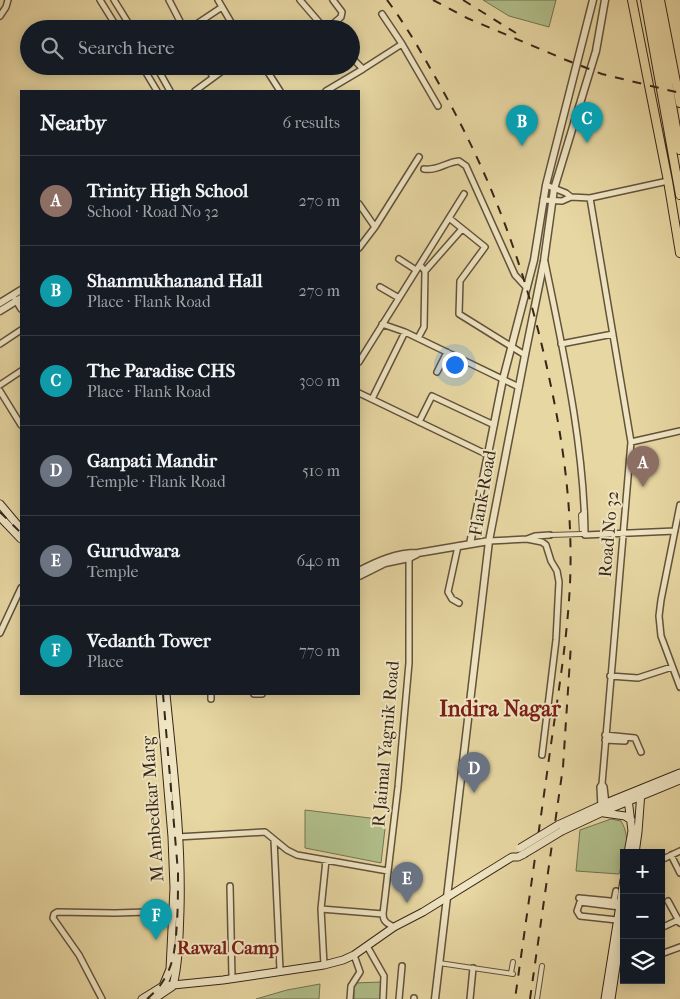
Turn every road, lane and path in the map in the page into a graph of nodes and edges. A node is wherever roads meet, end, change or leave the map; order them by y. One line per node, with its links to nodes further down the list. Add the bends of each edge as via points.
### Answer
1 (8, 0): 16 (street)
2 (100, 0): 17 (street)
3 (114, 0): 18 (street)
4 (169, 0): 19 (street)
5 (218, 0): 14 (street)
6 (300, 0): 22 (street)
7 (333, 0): 23 (street, via 342,12)
8 (593, 0): 49 (street)
9 (604, 0): 50 (street, Flank Road, via 596,51)
10 (632, 0): 29 (highway)
11 (645, 0): 24 (highway)
12 (653, 0): 24 (highway)
13 (660, 0): 27 (highway)
14 (222, 7): 20 (street); 21 (street)
15 (382, 14): 26 (street)
16 (0, 16)
17 (112, 20)
18 (126, 20)
19 (179, 20)
20 (202, 20)
21 (230, 20)
22 (318, 20)
23 (337, 20)
24 (653, 20): 25 (highway)
25 (656, 38): 27 (highway); 29 (highway); 45 (highway); 51 (highway)
26 (402, 44): 30 (street); 44 (street)
27 (673, 62): 43 (highway)
28 (360, 66): 30 (street)
29 (645, 67): 48 (highway)
30 (363, 69): 31 (street)
31 (360, 71)
32 (147, 75): 38 (street)
33 (161, 75): 39 (street)
34 (216, 75): 37 (street)
35 (270, 75): 41 (street)
36 (353, 75): 42 (street)
37 (213, 77): 40 (street)
38 (156, 90)
39 (169, 90)
40 (196, 90)
41 (279, 90)
42 (328, 90)
43 (680, 103)
44 (438, 106)
45 (680, 150)
46 (419, 157): 59 (street)
47 (424, 169): 69 (street, via 440,168 459,161 466,166 515,275)
48 (668, 179): 51 (highway); 54 (street); 62 (highway)
49 (546, 185): 50 (street); 55 (street)
50 (554, 189): 53 (street); 56 (street, Flank Road)
51 (680, 193)
52 (464, 194): 58 (street)
53 (571, 198): 54 (street); 56 (street)
54 (590, 198): 77 (street, Road No 32)
55 (543, 200): 56 (street); 69 (street)
56 (553, 200): 64 (street, Flank Road)
57 (360, 206): 59 (street)
58 (449, 218): 60 (street); 65 (street)
59 (375, 228): 61 (street)
60 (462, 229): 67 (street); 81 (street, via 485,247 460,281 458,314)
61 (360, 247)
62 (680, 252)
63 (399, 259): 66 (street)
64 (544, 261): 80 (street); 83 (street, Flank Road)
65 (420, 265): 66 (street); 67 (street)
66 (416, 270): 71 (street)
67 (424, 270): 78 (street, via 424,327)
68 (380, 286): 71 (street)
69 (527, 288): 81 (street)
70 (16, 298): 72 (street); 73 (street)
71 (399, 298): 74 (street)
72 (0, 303)
73 (0, 311)
74 (382, 324): 76 (street); 84 (street)
75 (20, 331): 79 (street)
76 (405, 332): 78 (street); 92 (street)
77 (613, 334): 80 (street); 97 (street, Road No 32)
78 (418, 338): 82 (street)
79 (0, 344)
80 (561, 344): 101 (street, via 580,454)
81 (512, 348): 83 (street); 87 (street)
82 (447, 352): 86 (street); 87 (street)
83 (525, 355): 89 (street, Flank Road)
84 (360, 360)
85 (20, 372): 88 (street)
86 (437, 372)
87 (504, 379): 89 (street); 95 (street)
88 (0, 385)
89 (518, 386): 109 (street, Flank Road)
90 (0, 391): 93 (street)
91 (360, 393): 92 (street)
92 (372, 399): 94 (street)
93 (19, 417)
94 (420, 422): 95 (street, via 432,396); 98 (street)
95 (494, 424): 98 (street)
96 (680, 431): 97 (street)
97 (631, 442): 105 (street, Road No 32)
98 (488, 455): 110 (street)
99 (0, 504): 103 (main road)
100 (680, 505): 104 (street)
101 (585, 512): 105 (street, via 585,535); 106 (street, bridge, via 581,516 582,534)
102 (0, 517): 107 (main road)
103 (20, 528)
104 (675, 531): 105 (street); 119 (street, via 659,616 661,636)
105 (622, 533): 120 (street, Road No 32)
106 (550, 535): 108 (street)
107 (20, 538)
108 (527, 539): 109 (street); 128 (street, via 546,545 559,582 556,640)
109 (489, 541): 110 (street); 148 (street, Flank Road)
110 (470, 544): 111 (street)
111 (458, 546): 112 (street); 117 (street, via 448,592)
112 (409, 555): 113 (street); 143 (street, R Jaimal Yagnik Road, via 409,663)
113 (376, 565): 114 (street); 115 (street)
114 (360, 571)
115 (360, 575)
116 (20, 590): 118 (street)
117 (459, 603)
118 (0, 633)
119 (672, 667): 120 (street, via 638,678); 121 (street)
120 (610, 676): 125 (street, Road No 32)
121 (680, 688)
122 (160, 695): 135 (main road, M Ambedkar Marg)
123 (166, 695): 135 (main road)
124 (626, 734): 125 (street)
125 (605, 736): 126 (street); 127 (street, via 635,738); 133 (street, Road No 32, via 600,787)
126 (625, 741)
127 (641, 752)
128 (542, 755)
129 (680, 773): 131 (main road)
130 (680, 780): 131 (main road)
131 (641, 793): 132 (main road); 138 (main road)
132 (628, 798): 133 (main road); 134 (main road)
133 (604, 808): 134 (main road); 148 (main road, bridge, via 560,828 522,851 518,857 512,857)
134 (631, 820): 137 (main road)
135 (175, 837): 136 (street, via 265,832); 153 (main road, M Ambedkar Marg)
136 (274, 840): 142 (street, via 297,855); 171 (street)
137 (629, 849)
138 (635, 849)
139 (680, 851): 140 (street)
140 (671, 855): 141 (street); 144 (street)
141 (665, 858)
142 (326, 860): 143 (street); 152 (street)
143 (388, 870): 154 (street, R Jaimal Yagnik Road)
144 (680, 873)
145 (230, 886): 172 (street)
146 (616, 891): 151 (street)
147 (620, 894): 151 (main road)
148 (447, 896): 158 (main road); 165 (street, Flank Road)
149 (579, 898): 151 (street)
150 (668, 901): 156 (street)
151 (618, 903): 155 (main road); 155 (street, via 580,902 578,911 580,916)
152 (321, 909): 154 (street); 167 (street)
153 (176, 911): 173 (main road, M Ambedkar Marg, via 170,969); 174 (main road, via 178,963); 175 (street, via 54,914 53,918 84,963)
154 (382, 914): 158 (street, via 387,924)
155 (618, 920): 166 (main road)
156 (679, 922): 157 (street)
157 (665, 927)
158 (394, 928): 160 (main road)
159 (620, 939): 166 (main road)
160 (367, 946): 163 (main road); 179 (street, via 384,976)
161 (680, 947): 162 (street)
162 (665, 953)
163 (354, 955): 167 (main road); 178 (street, via 360,972 351,986)
164 (513, 962): 170 (street, via 512,974)
165 (439, 963): 170 (street); 181 (street, Flank Road)
166 (617, 964): 184 (main road); 185 (main road)
167 (324, 965): 171 (main road)
168 (402, 966): 180 (street)
169 (542, 966): 183 (street)
170 (473, 968): 182 (street)
171 (280, 970): 172 (main road)
172 (232, 978): 174 (main road)
173 (163, 986): 174 (main road); 176 (main road)
174 (173, 986): 177 (main road)
175 (102, 999)
176 (142, 999)
177 (154, 999)
178 (350, 999)
179 (383, 999)
180 (399, 999)
181 (435, 999)
182 (470, 999)
183 (537, 999)
184 (605, 999)
185 (612, 999)

